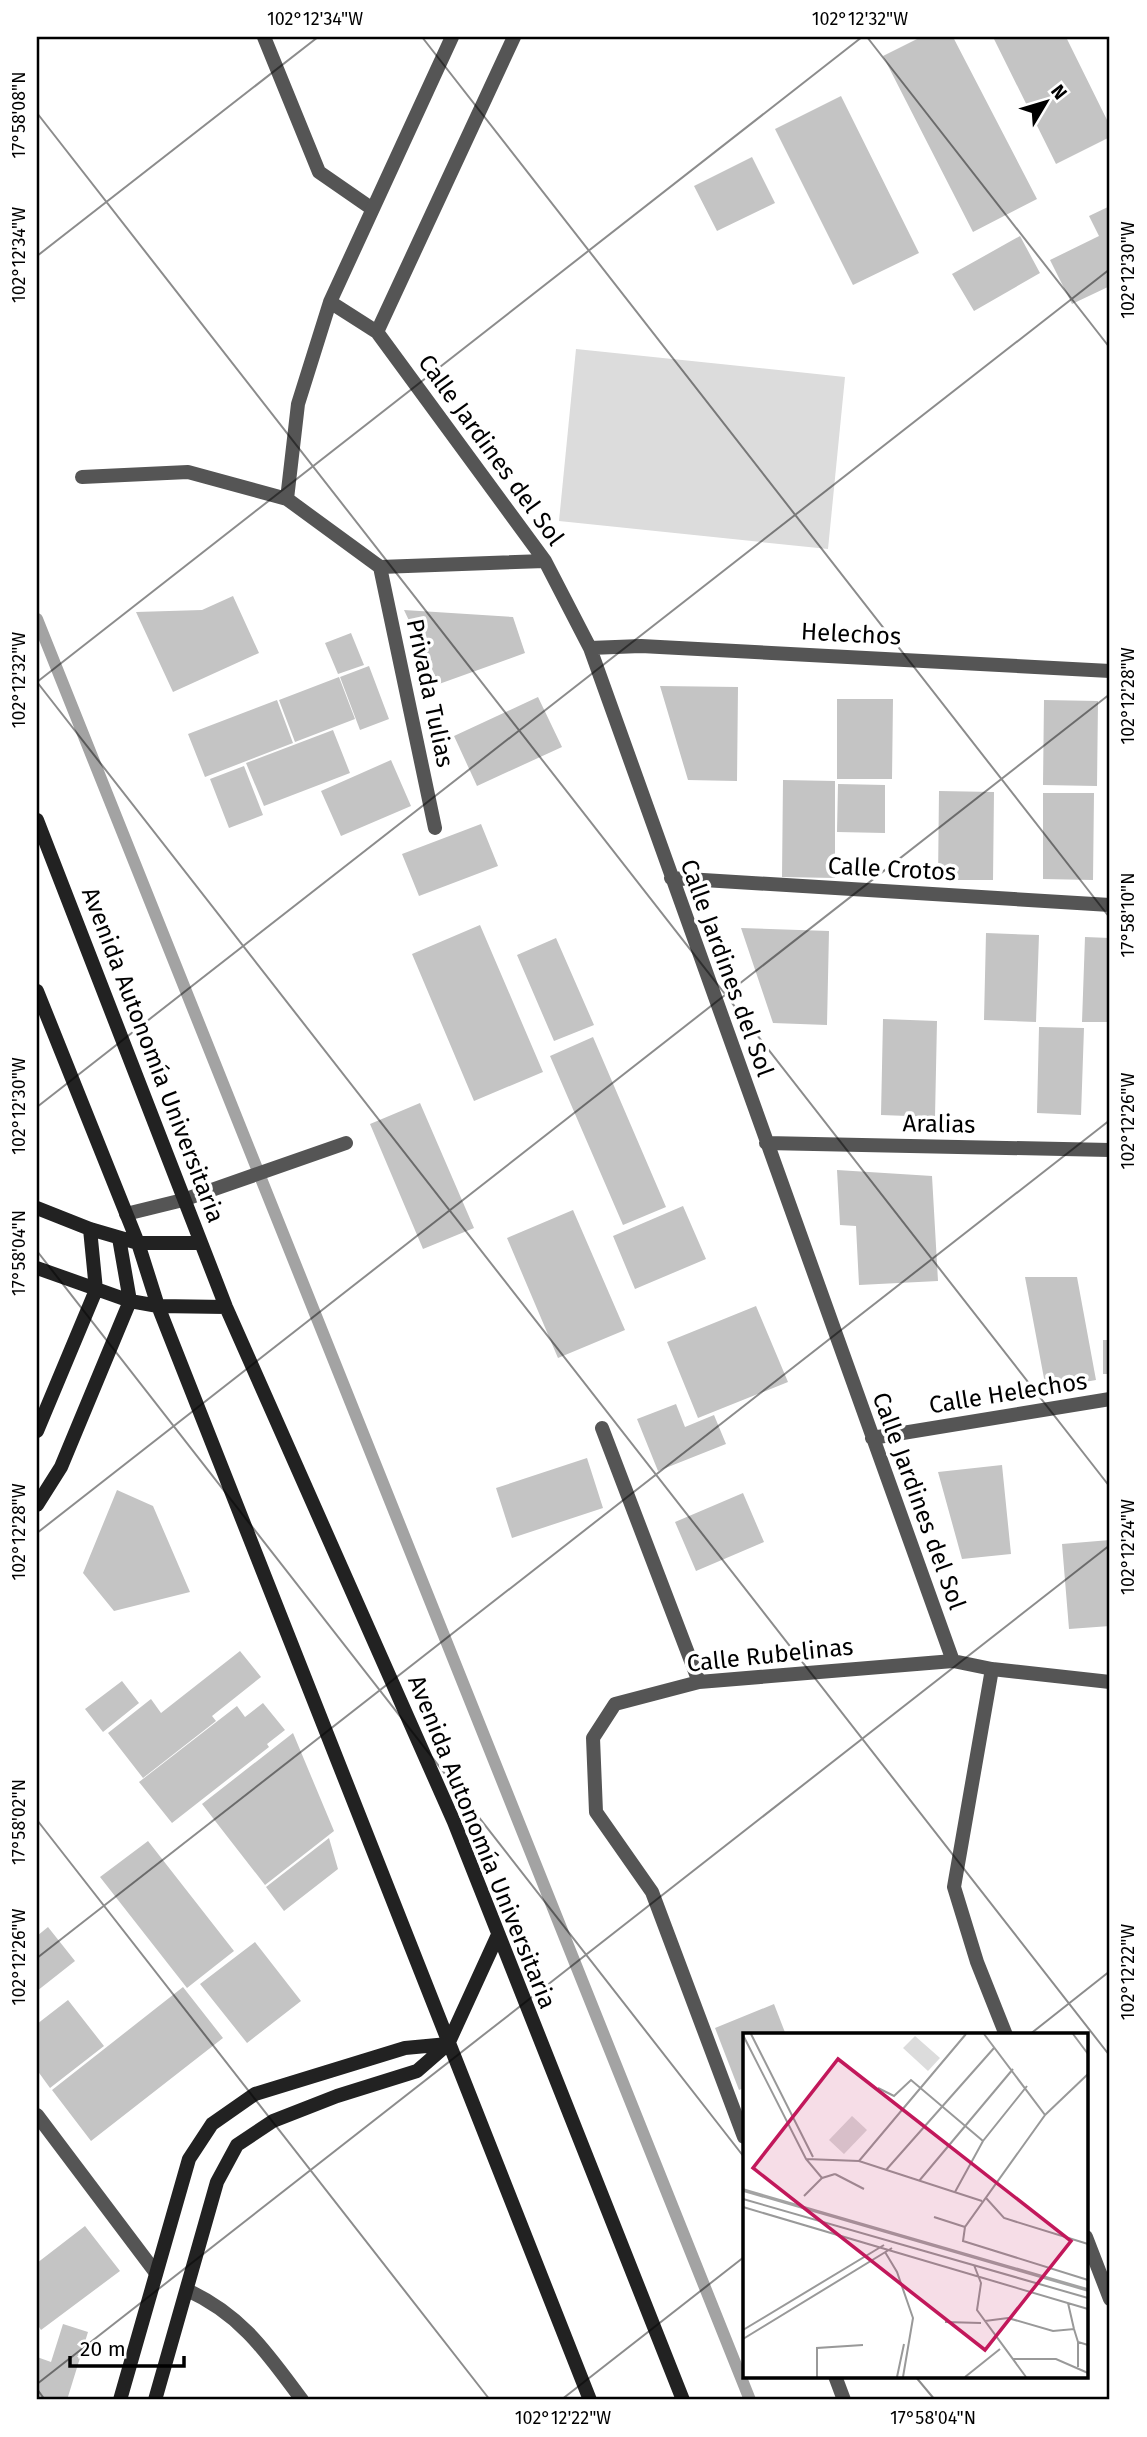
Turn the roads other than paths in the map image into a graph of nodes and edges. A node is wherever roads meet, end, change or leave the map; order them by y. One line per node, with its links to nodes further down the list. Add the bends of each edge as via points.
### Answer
1 (264, 37): 4 (street, via 319,172)
2 (452, 37): 4 (street)
3 (514, 37): 6 (street)
4 (371, 208): 5 (street)
5 (330, 302): 6 (street); 8 (street, via 298,404)
6 (377, 332): 9 (street, Calle Jardines del Sol)
7 (82, 477): 8 (street, via 188,472)
8 (287, 499): 10 (street)
9 (545, 561): 10 (street); 11 (street, Calle Jardines del Sol)
10 (380, 567): 14 (street, Privada Tulias)
11 (590, 648): 12 (street, Helechos, via 641,646); 15 (street, Calle Jardines del Sol)
12 (1110, 671)
13 (37, 820): 21 (main road, Avenida Autonomía Universitaria)
14 (435, 828)
15 (671, 878): 16 (street, Calle Crotos); 19 (street, Calle Jardines del Sol)
16 (1110, 905)
17 (37, 991): 23 (main road)
18 (346, 1143): 21 (street)
19 (766, 1143): 20 (street, Aralias); 36 (street, Calle Jardines del Sol)
20 (1110, 1150)
21 (183, 1200): 23 (street); 27 (main road, Avenida Autonomía Universitaria)
22 (37, 1208): 24 (main road)
23 (126, 1214): 26 (main road)
24 (90, 1228): 25 (main road); 29 (main road)
25 (119, 1238): 26 (main road); 30 (main road)
26 (138, 1242): 27 (main road); 31 (main road)
27 (201, 1243): 32 (main road, Avenida Autonomía Universitaria)
28 (37, 1268): 29 (main road)
29 (96, 1290): 30 (main road); 35 (main road)
30 (130, 1301): 31 (main road); 37 (main road, via 61,1467)
31 (158, 1306): 32 (main road); 44 (main road)
32 (226, 1307): 42 (main road, Avenida Autonomía Universitaria, via 454,1822)
33 (1110, 1399): 36 (street, Calle Helechos)
34 (603, 1428): 40 (street)
35 (37, 1431)
36 (872, 1438): 38 (street, Calle Jardines del Sol)
37 (37, 1505)
38 (953, 1661): 39 (street, Calle Rubelinas); 40 (street, Calle Rubelinas)
39 (992, 1669): 41 (street, Calle Rubelinas); 43 (street, via 954,1887)
40 (699, 1682): 46 (street, Calle Rubelinas, via 615,1704 593,1738 596,1812 652,1892)
41 (1110, 1682)
42 (497, 1937): 44 (main road); 56 (main road, Avenida Autonomía Universitaria)
43 (1005, 2033)
44 (448, 2044): 48 (main road, via 405,2048 256,2094 212,2124 189,2159); 49 (main road, via 417,2071 273,2121 237,2145 217,2182); 55 (main road)
45 (37, 2115): 48 (street)
46 (743, 2134)
47 (1088, 2242): 50 (street)
48 (156, 2273): 52 (main road)
49 (187, 2290): 53 (main road); 54 (street, via 214,2302 258,2341)
50 (1110, 2299)
51 (836, 2378): 57 (street)
52 (120, 2400)
53 (155, 2400)
54 (302, 2400)
55 (590, 2400)
56 (683, 2400)
57 (844, 2400)

